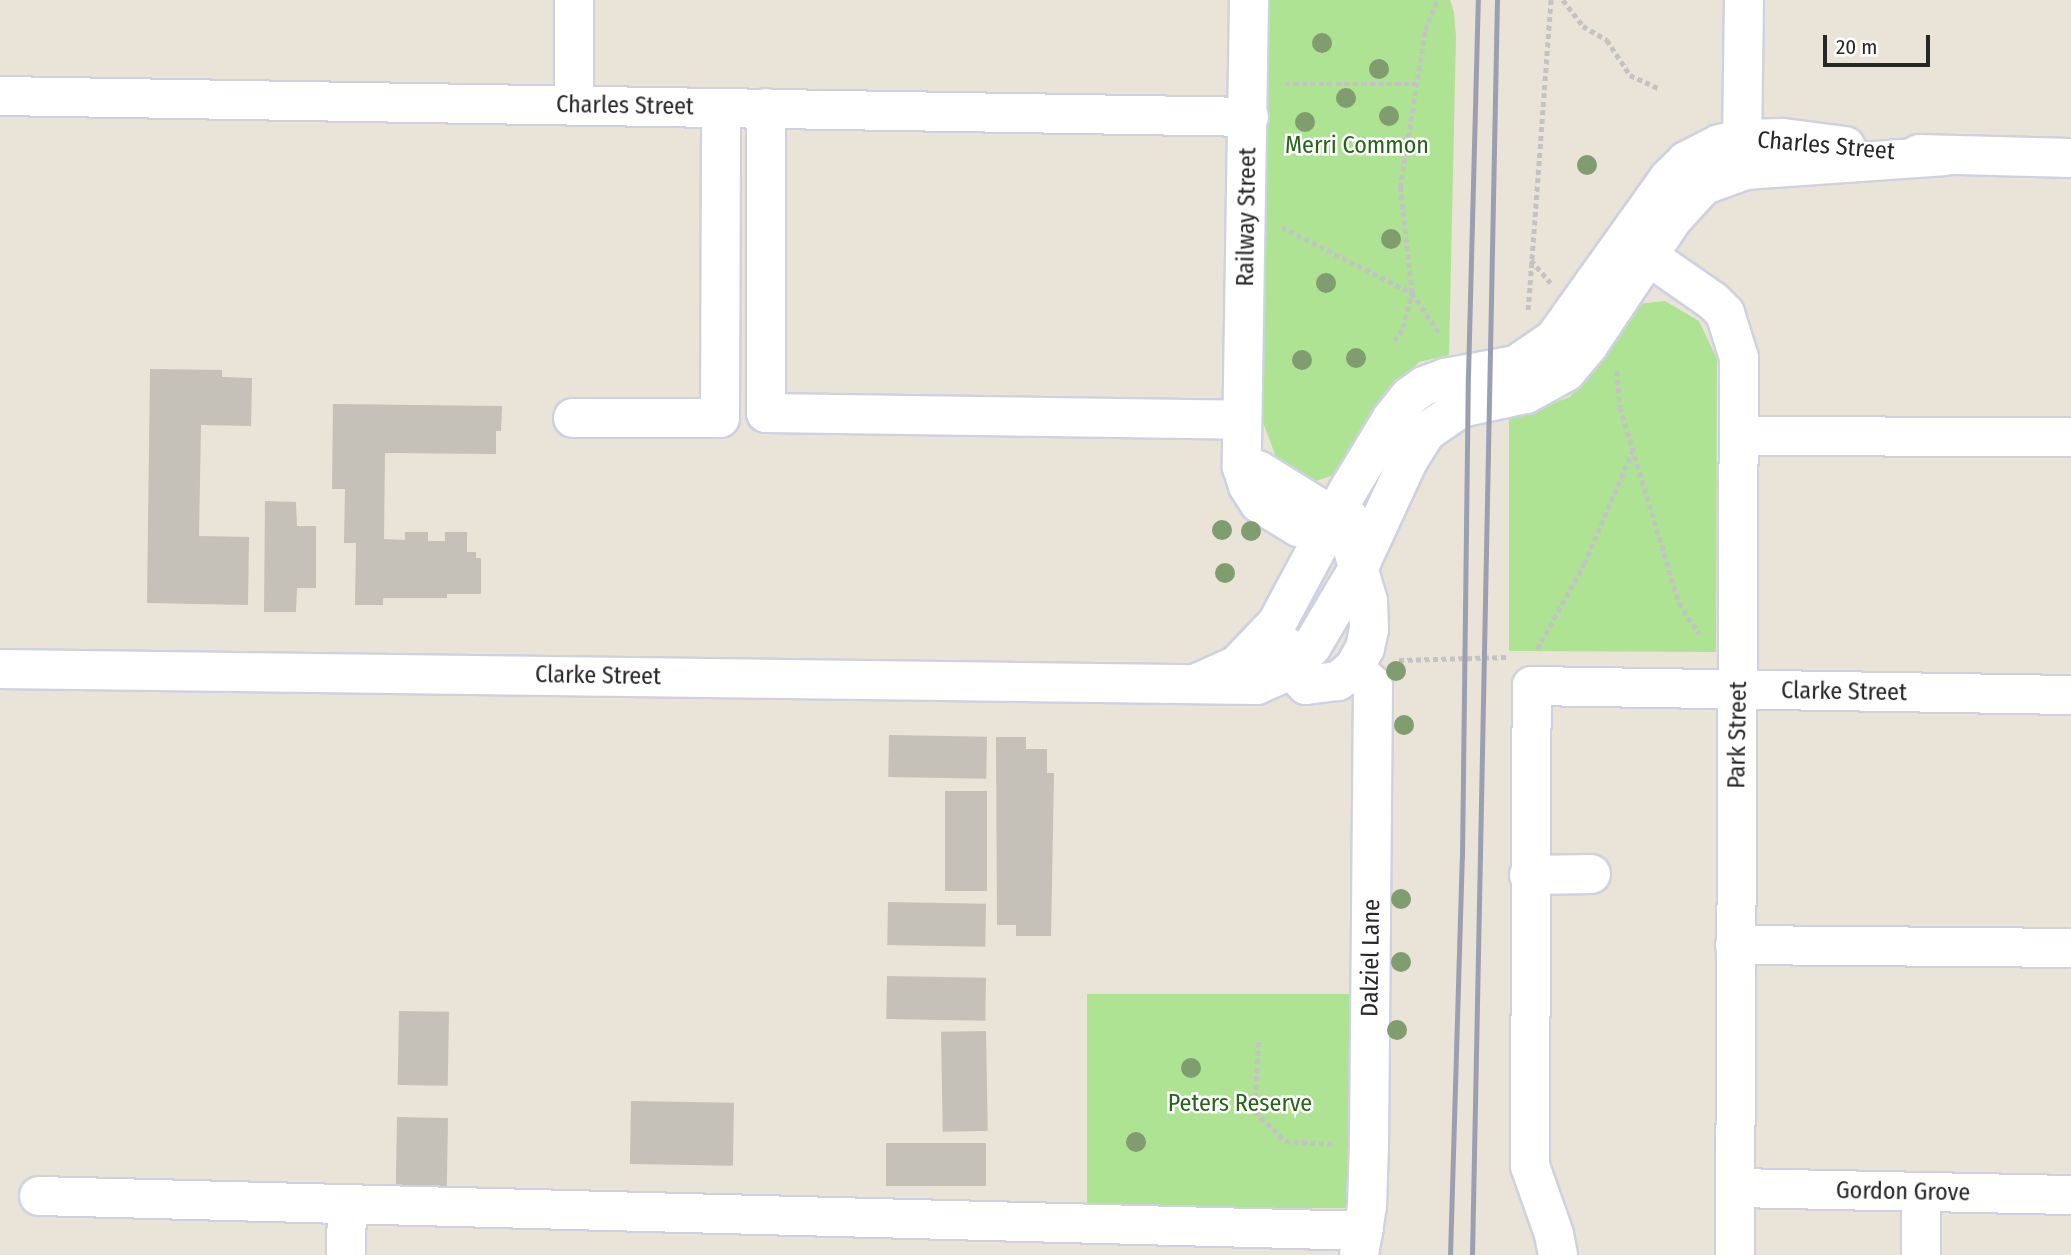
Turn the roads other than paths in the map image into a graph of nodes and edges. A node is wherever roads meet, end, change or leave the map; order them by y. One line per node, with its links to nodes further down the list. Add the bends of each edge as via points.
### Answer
1 (574, 0): 6 (street)
2 (1250, 0): 5 (street, Railway Street)
3 (1744, 0): 9 (street)
4 (0, 96): 6 (street, Charles Street)
5 (1249, 100): 8 (street, Charles Street); 14 (street, Railway Street)
6 (574, 105): 7 (street, Charles Street)
7 (721, 108): 8 (street, Charles Street); 13 (street, via 720,418)
8 (766, 108): 14 (street, via 766,414)
9 (1744, 155): 10 (street, Charles Street, via 1783,138 1945,156); 11 (street, Charles Street, via 1719,144 1686,160 1668,178)
10 (2071, 159)
11 (1637, 248): 12 (street, Charles Street); 15 (street, Park Street, via 1725,313 1739,358)
12 (1590, 316): 17 (street, Charles Street, via 1573,366 1526,394 1468,405 1438,421 1418,442); 18 (street, Charles Street, via 1516,365 1446,378 1410,396 1380,437)
13 (573, 418)
14 (1241, 427): 18 (street, Railway Street, via 1245,478 1265,508 1304,528)
15 (1740, 436): 16 (street); 25 (street, Park Street)
16 (2071, 436)
17 (1392, 495): 18 (street, Railway Street, via 1361,514); 19 (street, Charles Street)
18 (1333, 519): 19 (street, via 1346,534); 20 (street, Clarke Street)
19 (1359, 567): 21 (street, via 1370,622 1365,649); 22 (street, Clarke Street, via 1328,623)
20 (1283, 614): 22 (street, via 1284,641); 24 (street, Clarke Street, via 1237,665)
21 (1356, 664): 22 (street, via 1338,681 1310,686); 36 (street, Dalziel Lane, via 1373,686 1369,1146)
22 (1293, 667): 24 (street, Clarke Street, via 1257,685)
23 (0, 669): 24 (street, Clarke Street)
24 (1197, 684)
25 (1738, 690): 26 (street, Clarke Street); 27 (street, Clarke Street, via 1528,667); 29 (street, Park Street)
26 (2071, 695)
27 (1530, 874): 28 (street); 38 (street, via 1530,1166)
28 (1591, 874)
29 (1735, 945): 30 (street); 31 (street, Park Street)
30 (2071, 948)
31 (1736, 1188): 32 (street, Gordon Grove); 39 (street, Park Street)
32 (1921, 1193): 33 (street, Gordon Grove); 40 (street)
33 (2071, 1195)
34 (39, 1196): 35 (street)
35 (347, 1204): 36 (street); 37 (street)
36 (1362, 1243)
37 (346, 1255)
38 (1558, 1255)
39 (1735, 1255)
40 (1921, 1255)

